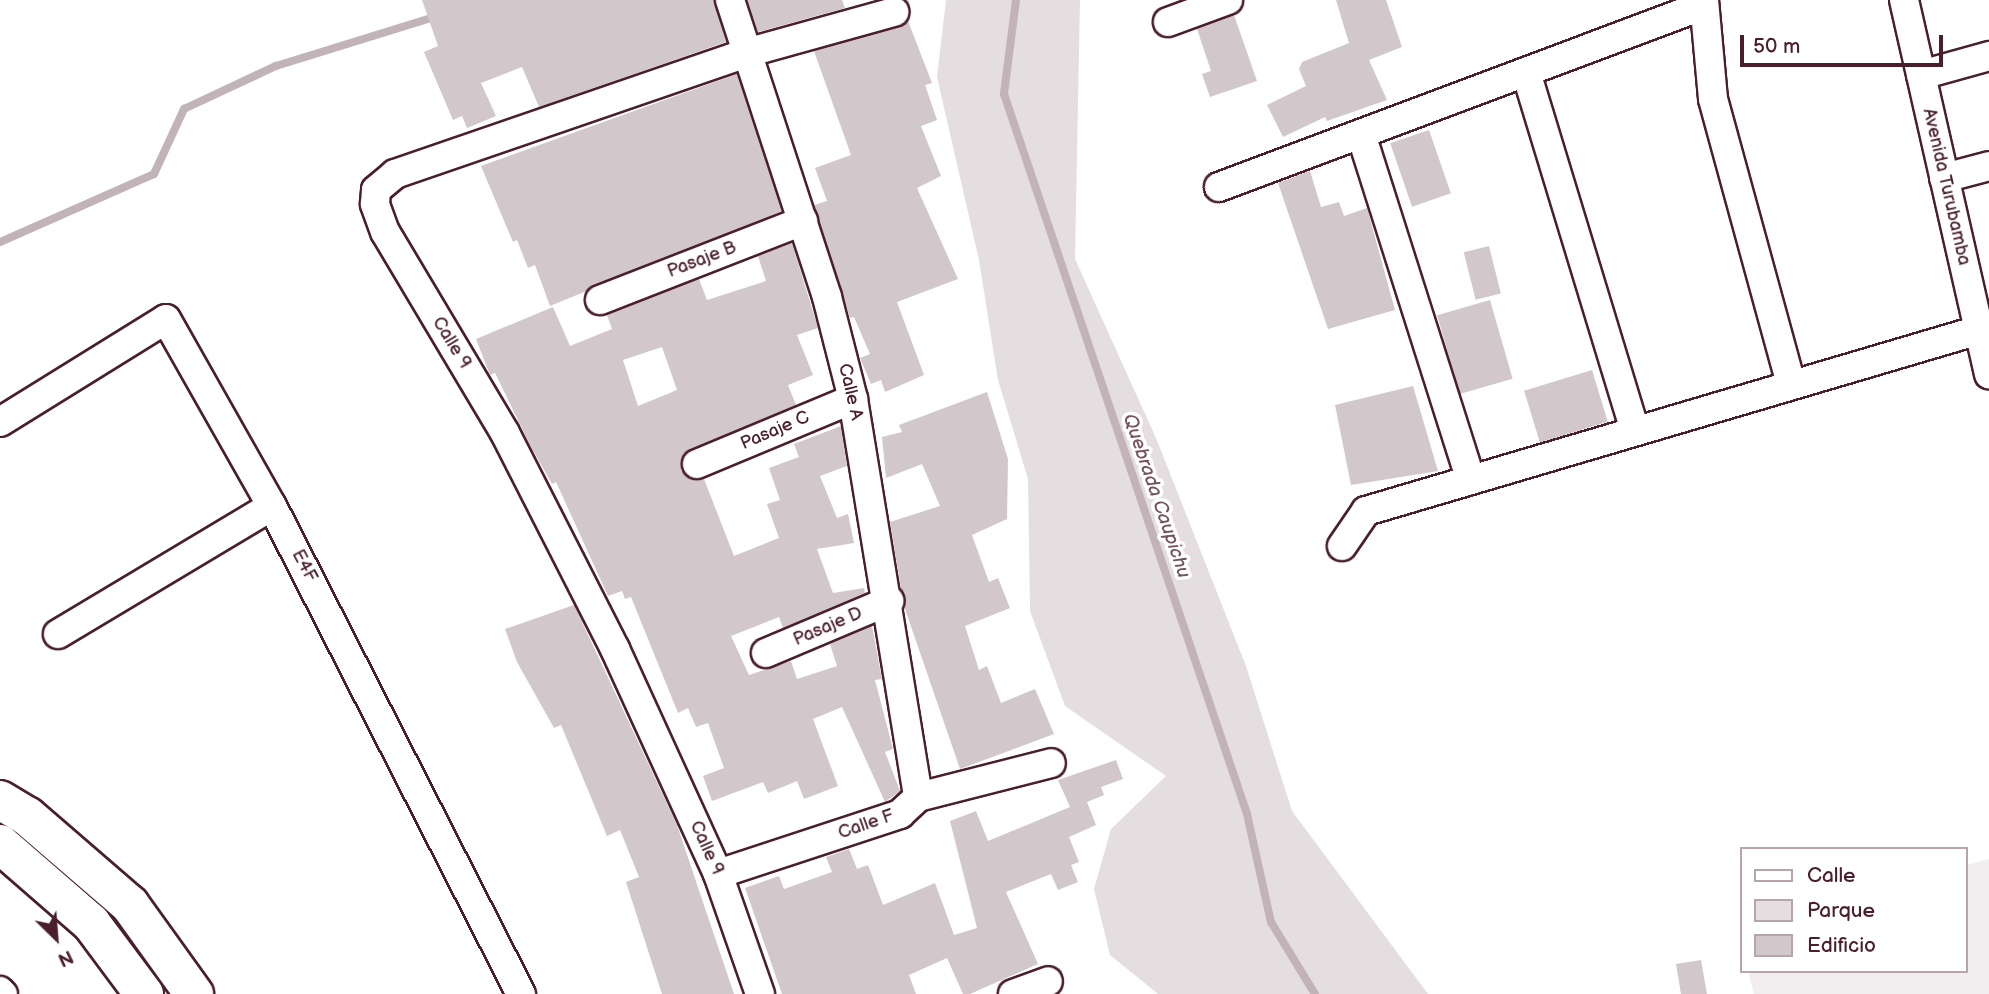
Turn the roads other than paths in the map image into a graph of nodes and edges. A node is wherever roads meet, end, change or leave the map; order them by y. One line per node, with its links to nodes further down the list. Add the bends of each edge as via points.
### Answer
1 (730, 0): 7 (street, Calle A)
2 (1228, 0): 6 (street)
3 (1904, 0): 10 (street, Avenida Turubamba)
4 (1704, 3): 9 (street); 20 (street, via 1713,99)
5 (894, 12): 7 (street, Calle 9)
6 (1168, 22)
7 (746, 53): 15 (street, Calle A); 35 (street, Calle 9, via 396,174 376,190 374,204 385,232 536,493 615,649)
8 (1989, 56): 10 (street)
9 (1526, 72): 11 (street); 23 (street)
10 (1921, 75): 13 (street, Avenida Turubamba)
11 (1361, 134): 14 (street); 25 (street)
12 (1989, 166): 13 (street)
13 (1944, 178): 16 (street, Avenida Turubamba)
14 (1219, 187)
15 (803, 221): 17 (street, Pasaje B); 21 (street, Calle A)
16 (1979, 279): 18 (street, Avenida Turubamba)
17 (600, 300)
18 (1979, 330): 19 (street, Avenida Turubamba); 20 (street)
19 (1989, 374)
20 (1791, 385): 23 (street)
21 (853, 399): 24 (street, Pasaje C); 28 (street, Calle A)
22 (0, 422): 26 (street, E4F, via 166,319)
23 (1635, 431): 25 (street)
24 (697, 464)
25 (1471, 480): 27 (street, via 1366,512)
26 (272, 506): 29 (street); 39 (street, E4F)
27 (1342, 546)
28 (889, 601): 30 (street, Pasaje D); 32 (street, Calle A)
29 (58, 634)
30 (766, 653)
31 (1051, 763): 32 (street, Calle F)
32 (918, 797): 35 (street, Calle F, via 900,814)
33 (0, 800): 38 (main road, via 27,816 130,905)
34 (0, 844): 37 (main road, via 91,923)
35 (718, 874): 40 (street, Calle 9)
36 (1048, 981): 41 (street)
37 (144, 994)
38 (194, 994)
39 (520, 994)
40 (760, 994)
41 (1013, 994)

